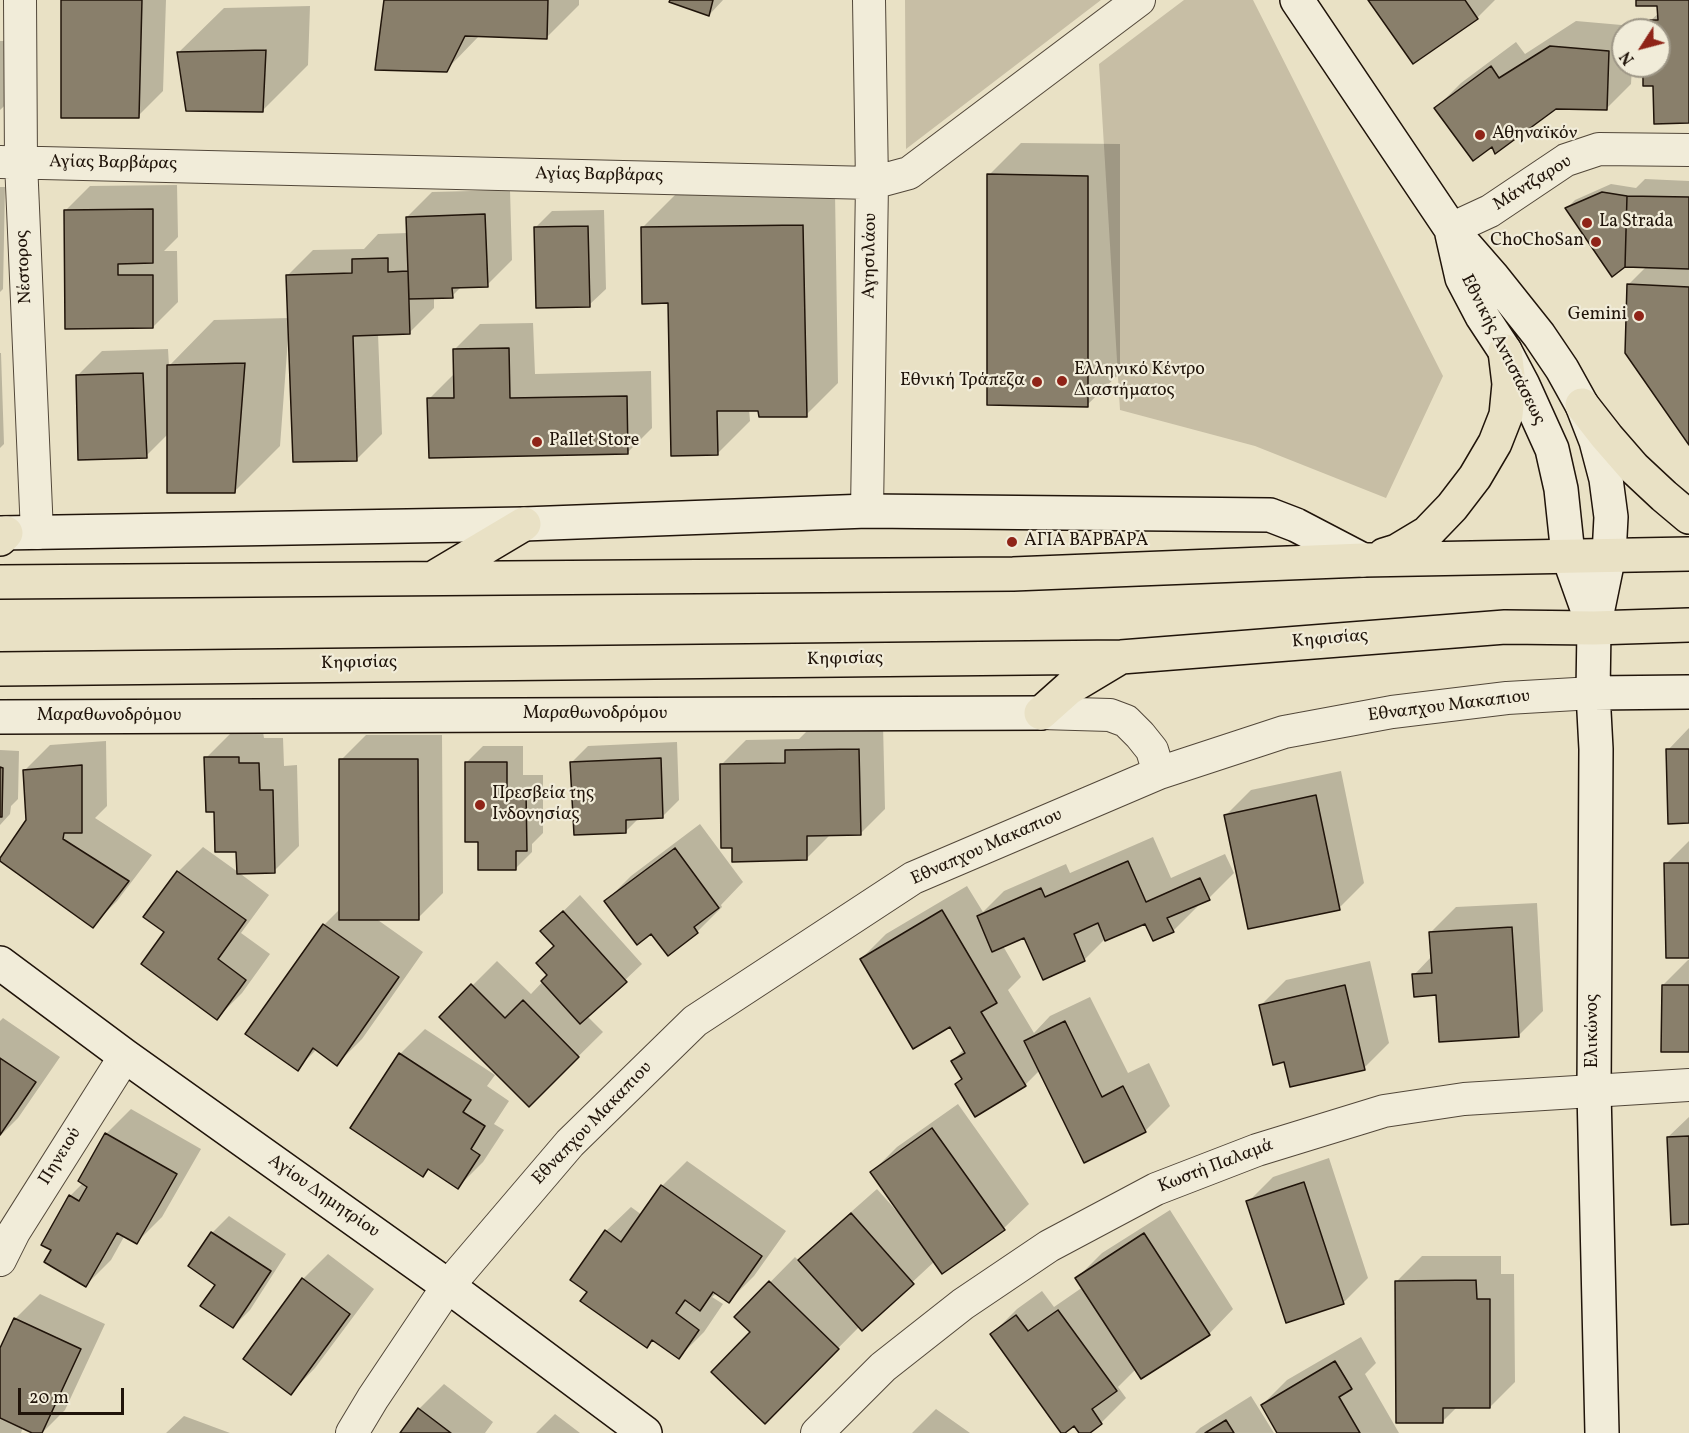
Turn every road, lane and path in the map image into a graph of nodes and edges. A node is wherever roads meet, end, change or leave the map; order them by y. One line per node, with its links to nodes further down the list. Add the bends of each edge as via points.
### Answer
1 (20, 0): 6 (street, Νέστορος)
2 (869, 0): 7 (street, Αγησιλάου)
3 (1139, 0): 7 (street, Αγίας Βαρβάρας, via 909,173)
4 (1297, 0): 8 (street, Εθνικής Αντιστάσεως)
5 (1689, 150): 8 (street, Μάντζαρου, via 1599,149 1566,160 1490,211)
6 (10, 162): 7 (street, Αγίας Βαρβάρας); 14 (street, Νέστορος)
7 (872, 183): 11 (street, Αγησιλάου)
8 (1451, 229): 9 (street, Εθνικής Αντιστάσεως, via 1462,278); 10 (street, Εθνικής Αντιστάσεως, via 1539,335)
9 (1505, 351): 16 (street, Εθνικής Αντιστάσεως, via 1552,449); 18 (main road, via 1509,384 1506,415 1476,477 1427,533 1397,551)
10 (1581, 405): 12 (main road, via 1634,468); 17 (street, Εθνικής Αντιστάσεως, via 1606,479 1611,517)
11 (867, 511): 13 (street); 18 (street, via 1270,515)
12 (1689, 517)
13 (524, 524): 14 (street); 19 (main road)
14 (11, 535)
15 (1689, 554): 17 (main road)
16 (1568, 555): 17 (main road); 18 (main road); 22 (street, Εθνικής Αντιστάσεως)
17 (1609, 555): 22 (street, Εθνικής Αντιστάσεως)
18 (1363, 560): 19 (main road, via 1013,574)
19 (433, 578): 20 (main road)
20 (0, 582)
21 (1689, 625): 22 (main road, Κηφισίας)
22 (1594, 628): 23 (main road, Κηφισίας, via 1505,627); 25 (street, Ελικώνος)
23 (1120, 657): 24 (main road, Κηφισίας); 27 (main road, via 1069,688)
24 (0, 669)
25 (1593, 693): 26 (street); 29 (street, Εθναπχου Μακαπιου, via 1507,698 1284,732); 33 (street, Ελικώνος)
26 (1689, 693)
27 (1041, 713): 28 (street, Μαραθωνοδρόμου); 29 (street, Μαραθωνοδρόμου, via 1110,715 1126,721 1152,750)
28 (0, 717)
29 (1159, 773): 35 (street, Εθναπχου Μακαπιου, via 913,878 695,1021 570,1143)
30 (0, 963): 31 (street, Αγίου Δημητρίου)
31 (125, 1056): 34 (street, Πηνειού); 35 (street, Αγίου Δημητρίου)
32 (1689, 1085): 33 (street, Κωστή Παλαμά)
33 (1594, 1091): 38 (street, Κωστή Παλαμά, via 1464,1099 1384,1111 1257,1150 1156,1189 1049,1246 963,1304 883,1367); 39 (street, Ελικώνος)
34 (0, 1260)
35 (448, 1286): 36 (street, Εθναπχου Μακαπιου); 37 (street, Αγίου Δημητρίου)
36 (352, 1433)
37 (645, 1433)
38 (817, 1433)
39 (1602, 1433)

